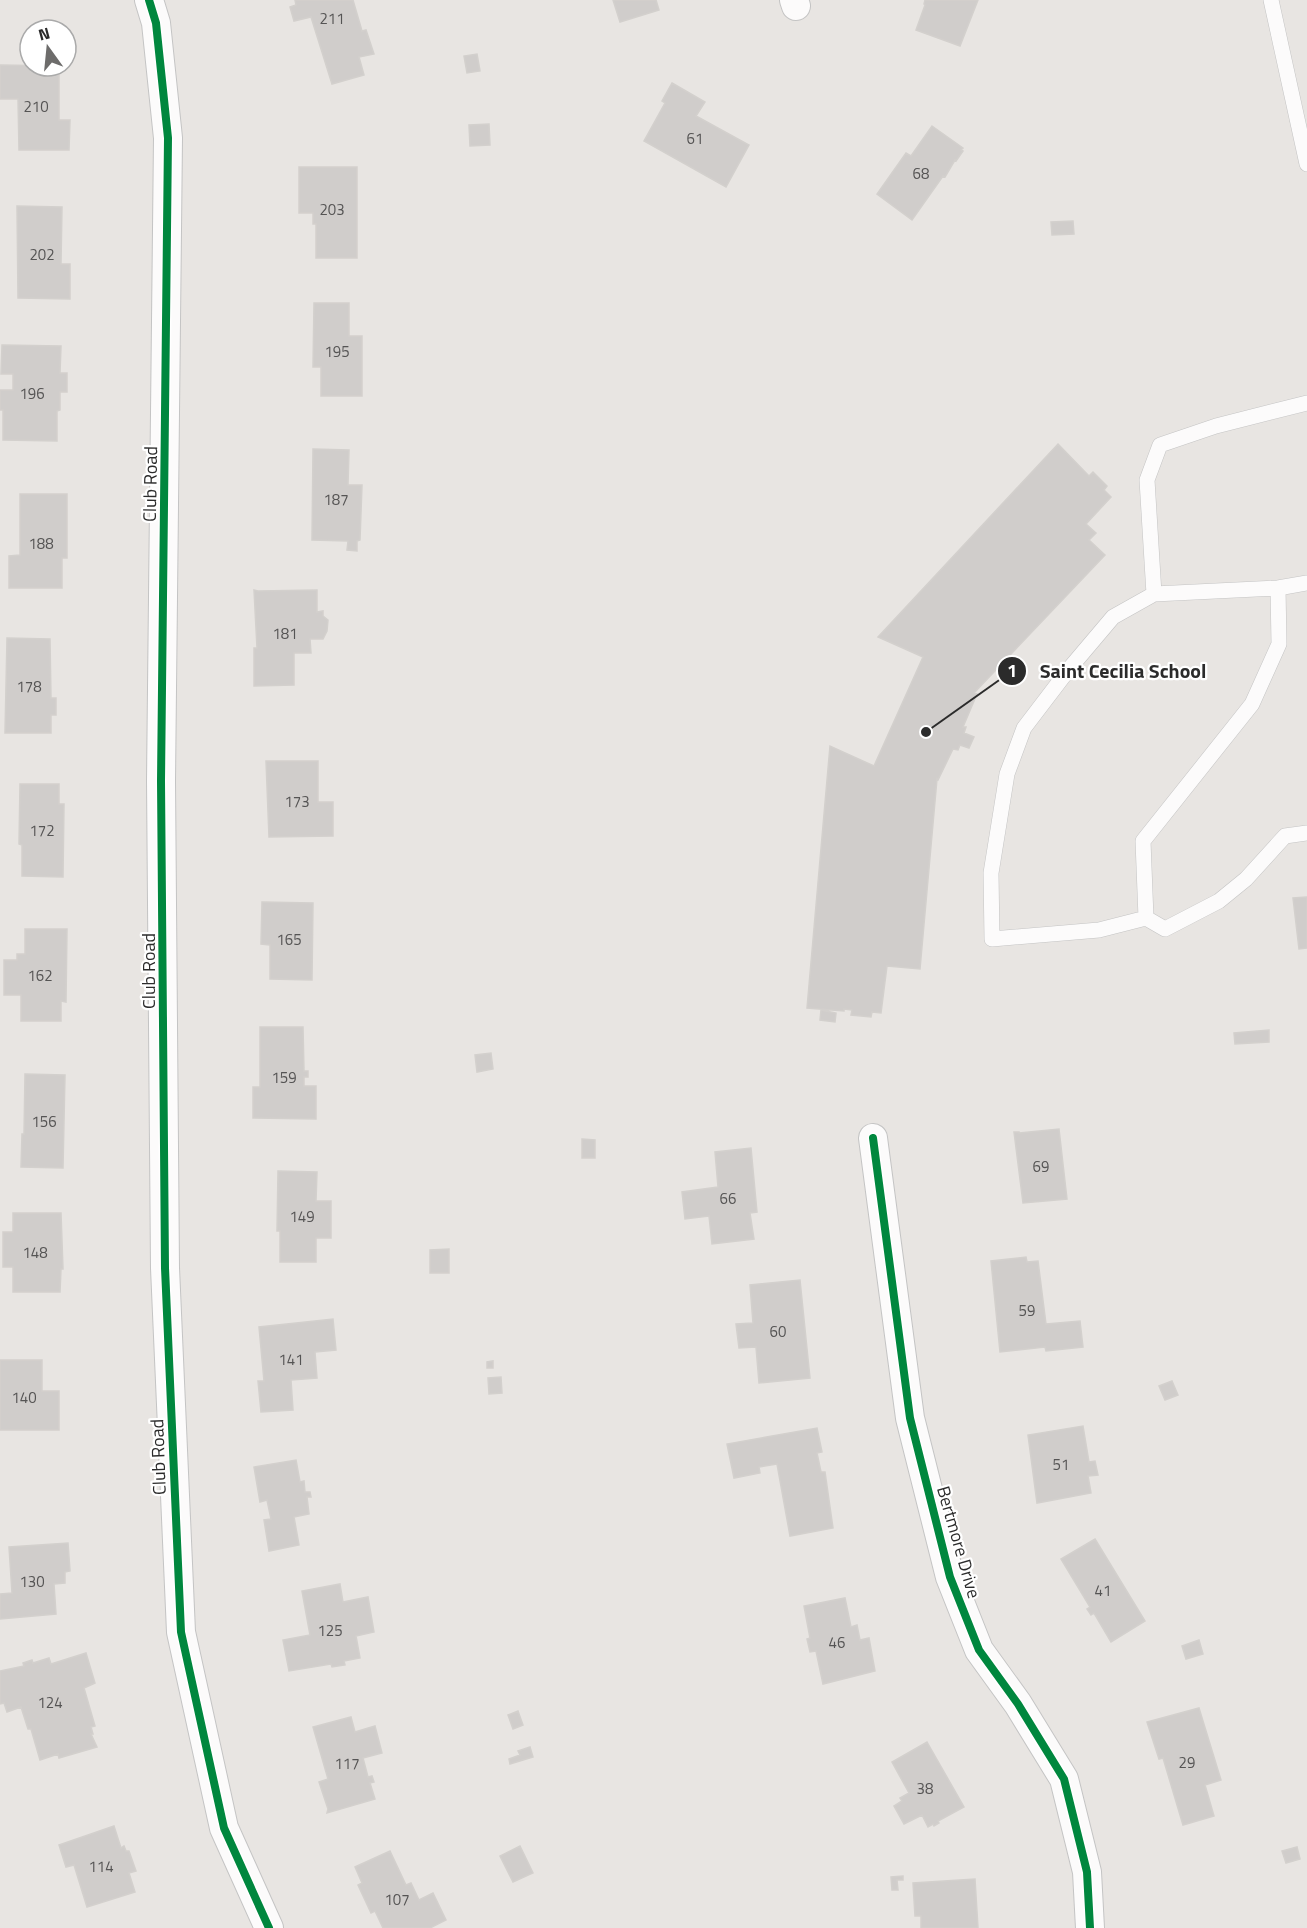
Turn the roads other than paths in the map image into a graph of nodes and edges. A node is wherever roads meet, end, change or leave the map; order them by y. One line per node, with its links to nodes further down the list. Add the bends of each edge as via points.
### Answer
1 (149, 0): 11 (street, Club Road, via 156,23 168,138 161,781 165,1268 181,1632 224,1828)
2 (1271, 0): 3 (lane)
3 (1307, 164)
4 (1307, 403): 7 (lane, via 1160,445 1147,480)
5 (1307, 583): 6 (lane)
6 (1278, 588): 7 (lane); 9 (lane, via 1279,644 1252,704 1143,841)
7 (1154, 594): 9 (lane, via 1113,617 1024,728 1007,774 991,873 992,939 1099,930)
8 (1307, 833): 9 (lane, via 1285,836 1246,879 1210,906 1165,929)
9 (1146, 918)
10 (873, 1138): 12 (street, Bertmore Drive, via 910,1418 950,1577 979,1650 1064,1779 1087,1872)
11 (268, 1928)
12 (1090, 1928)

